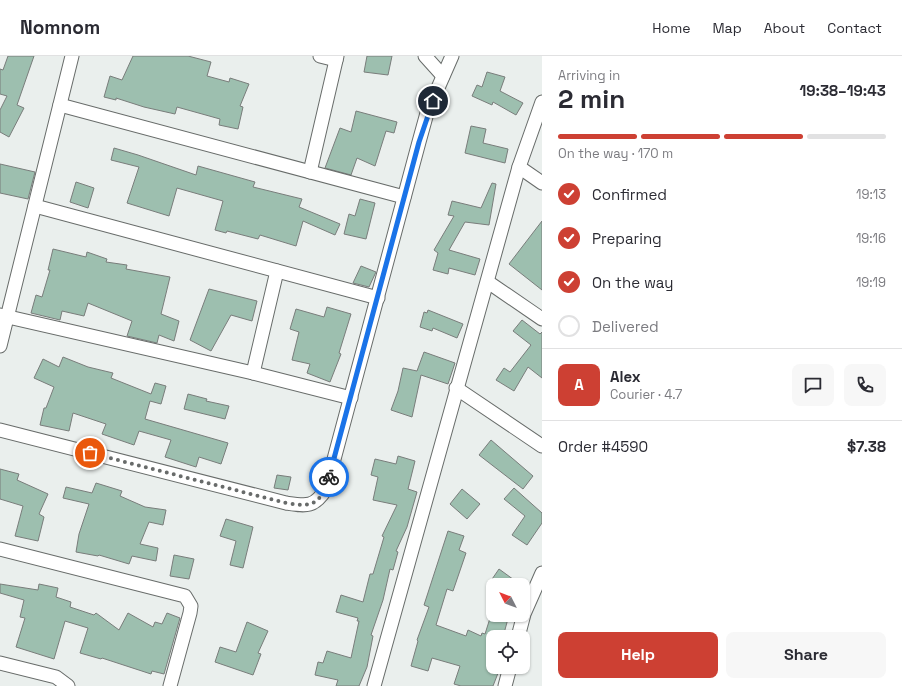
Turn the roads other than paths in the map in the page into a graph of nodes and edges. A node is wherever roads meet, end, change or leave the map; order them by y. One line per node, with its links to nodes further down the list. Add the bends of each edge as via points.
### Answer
1 (72, 56): 8 (street)
2 (320, 56): 5 (street)
3 (425, 56): 6 (street)
4 (452, 56): 6 (street)
5 (337, 58): 10 (street)
6 (443, 76): 12 (street, via 427,113)
7 (542, 102): 9 (street)
8 (60, 105): 10 (street); 13 (street)
9 (519, 167): 11 (street); 15 (street)
10 (310, 172): 12 (street)
11 (542, 183)
12 (404, 197): 16 (street)
13 (35, 206): 14 (street); 17 (street)
14 (277, 271): 16 (street); 20 (street)
15 (488, 282): 18 (street); 21 (street)
16 (378, 298): 22 (street)
17 (4, 316): 19 (street); 20 (street)
18 (542, 319)
19 (0, 346)
20 (253, 373): 22 (street)
21 (456, 388): 24 (street); 32 (street)
22 (351, 398): 23 (street, via 326,489 311,505 304,506)
23 (0, 430)
24 (542, 446)
25 (0, 549): 31 (street, via 185,596 191,606 190,613)
26 (542, 573): 27 (street)
27 (520, 630)
28 (0, 663): 30 (street, via 56,677)
29 (508, 674): 33 (street)
30 (68, 686)
31 (170, 686)
32 (374, 686)
33 (505, 686)

